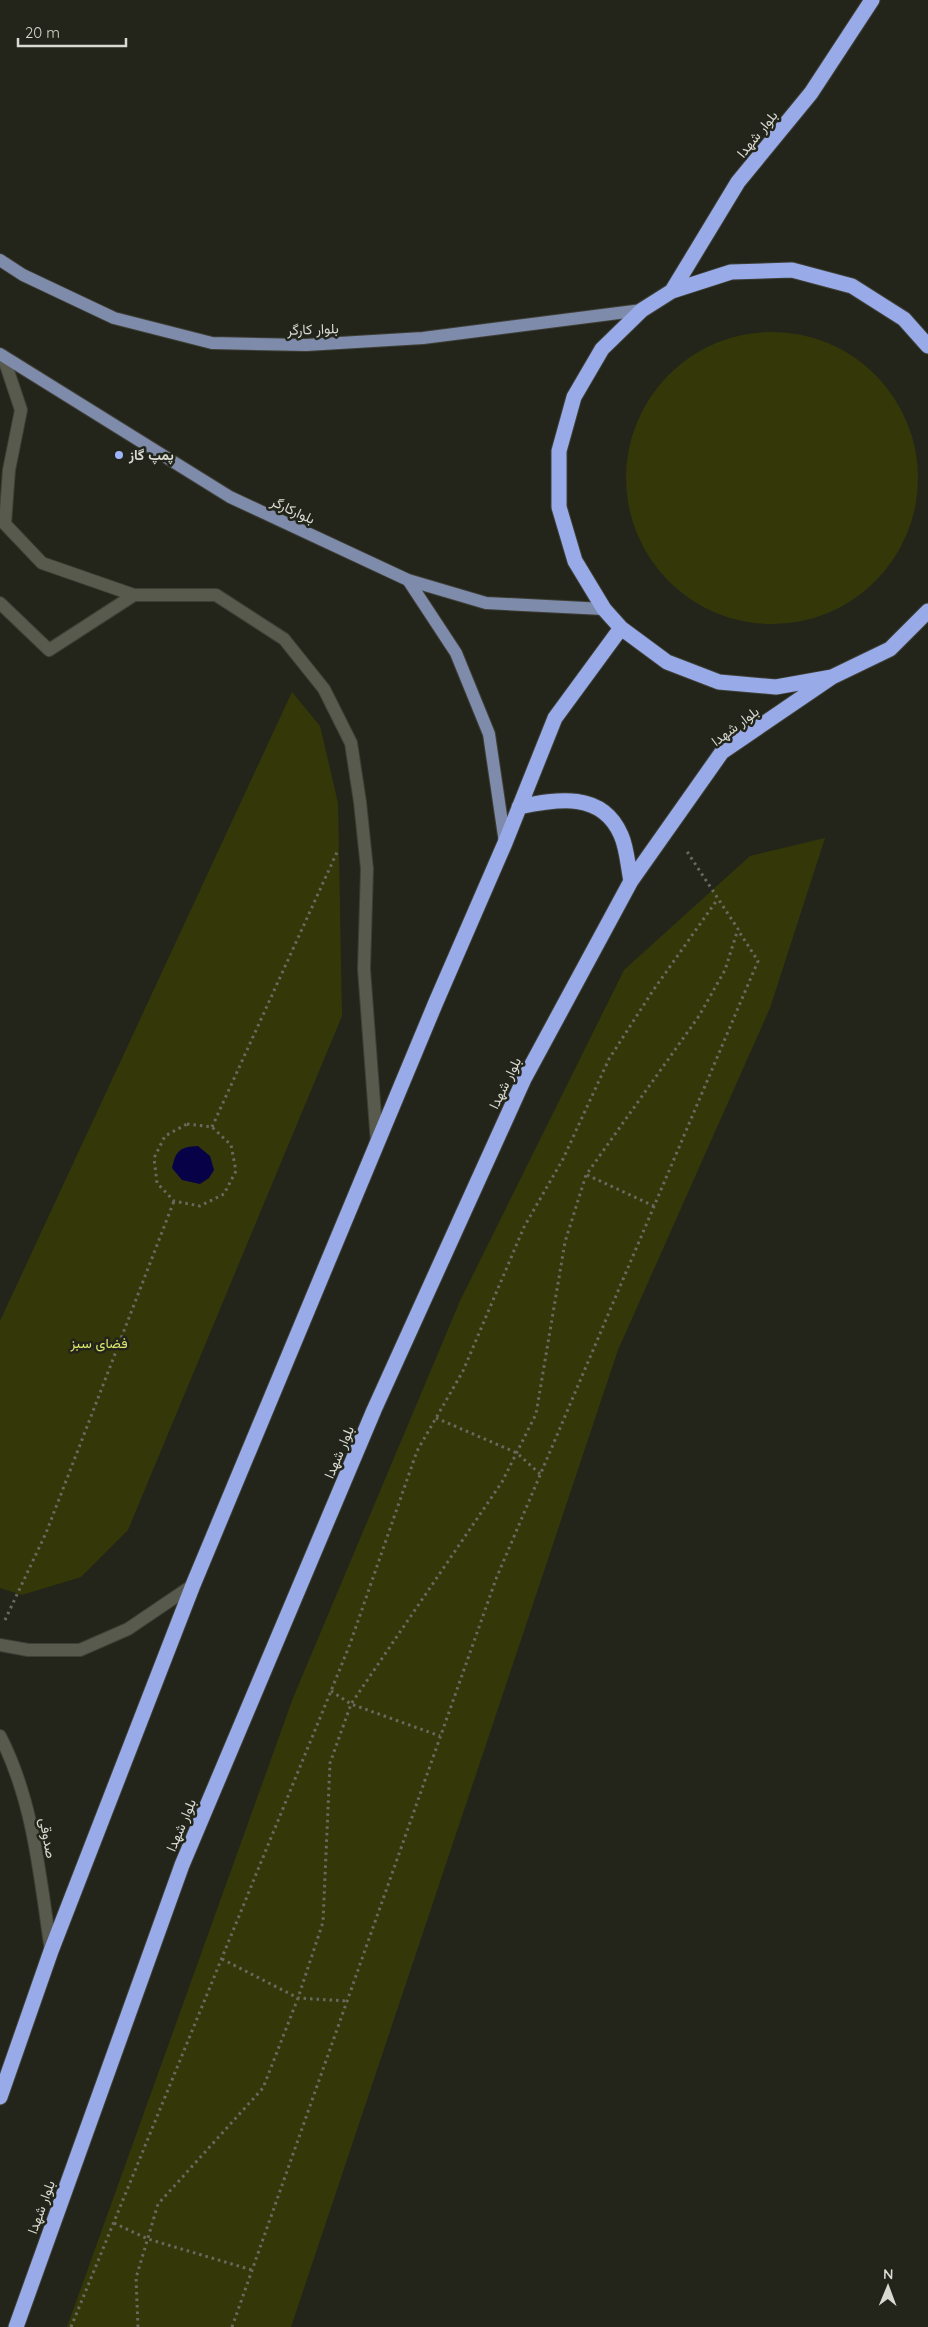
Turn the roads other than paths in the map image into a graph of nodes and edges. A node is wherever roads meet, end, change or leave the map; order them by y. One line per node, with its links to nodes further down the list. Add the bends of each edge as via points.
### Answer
1 (872, 0): 3 (highway, بلوار شهدا, via 811,93 738,182)
2 (0, 260): 4 (main road, بلوار کارگر, via 23,275 114,318 212,343 306,345 423,338)
3 (672, 292): 4 (highway); 5 (highway, via 731,272 792,270 852,286 904,319)
4 (642, 310): 12 (highway, via 602,349 574,397 559,452 559,507 575,561)
5 (928, 346)
6 (1, 355): 7 (street, via 21,410); 9 (main road, بلوارکارگر, via 230,497)
7 (9, 470): 8 (street); 10 (street, via 5,524 42,563)
8 (0, 483)
9 (408, 580): 12 (main road, بلوارکارگر, via 486,603); 17 (main road, via 456,653 489,734)
10 (134, 595): 11 (street, via 49,650); 19 (street, via 216,595 284,639 324,689 351,743 367,869 364,969)
11 (0, 603)
12 (604, 609): 14 (highway)
13 (928, 611): 15 (highway, via 890,649)
14 (621, 628): 15 (highway, via 667,662 720,682 776,687); 16 (highway, via 554,718)
15 (832, 678): 18 (highway, بلوار شهدا, via 722,752)
16 (519, 807): 17 (highway); 18 (highway, via 556,799 581,801 607,814 622,835)
17 (505, 843): 19 (highway)
18 (631, 881): 25 (highway, بلوار شهدا, via 524,1079 370,1419 182,1865)
19 (378, 1143): 20 (highway)
20 (193, 1585): 21 (street, via 128,1629 80,1650 28,1650); 23 (highway)
21 (0, 1645)
22 (0, 1736): 23 (street, صدوقی, via 22,1788 32,1829)
23 (51, 1950): 24 (highway)
24 (0, 2096)
25 (16, 2327)

